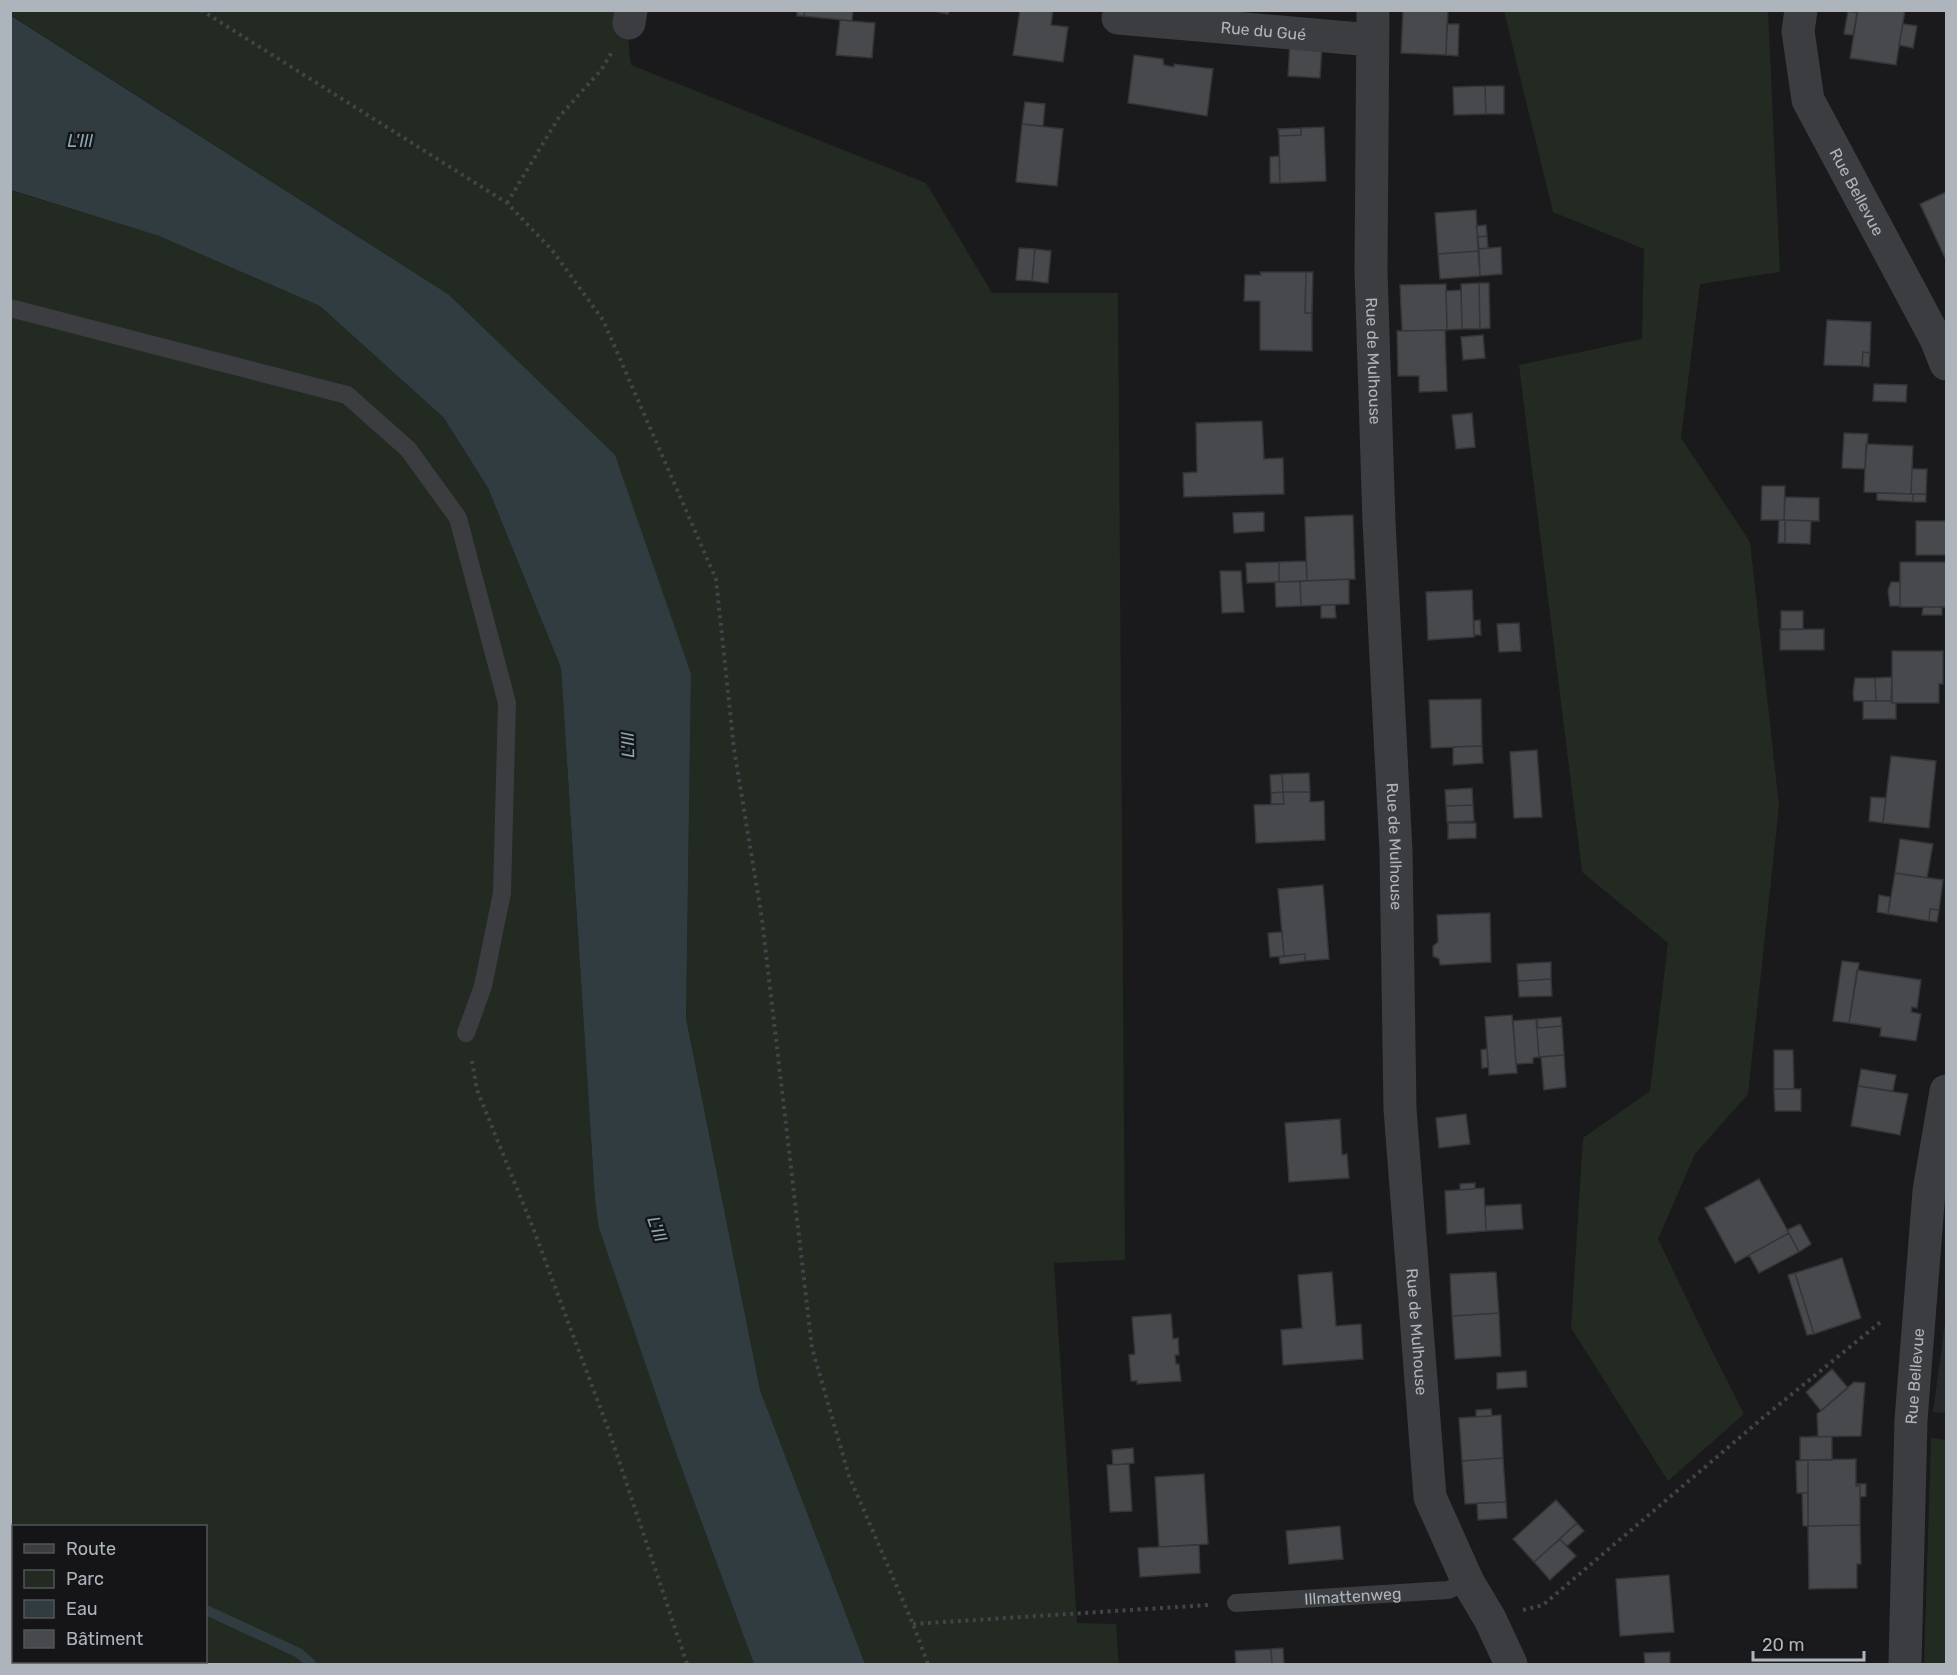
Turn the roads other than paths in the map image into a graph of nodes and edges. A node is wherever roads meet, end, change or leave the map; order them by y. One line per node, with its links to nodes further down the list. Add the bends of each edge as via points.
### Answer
1 (1802, 10): 5 (street, Rue Bellevue, via 1798,31 1808,100)
2 (1118, 18): 3 (street, Rue du Gué)
3 (1373, 25): 8 (street, Rue de Mulhouse, via 1371,271 1396,851 1400,1109 1430,1497)
4 (10, 308): 6 (lane, via 347,395 408,448 458,518 507,703 502,893 483,986)
5 (1947, 364)
6 (466, 1033)
7 (1947, 1091): 11 (street, Rue Bellevue, via 1929,1191 1911,1420)
8 (1468, 1582): 9 (lane, Illmattenweg, via 1448,1590); 10 (street, Rue de Mulhouse)
9 (1236, 1604)
10 (1511, 1665)
11 (1905, 1665)

